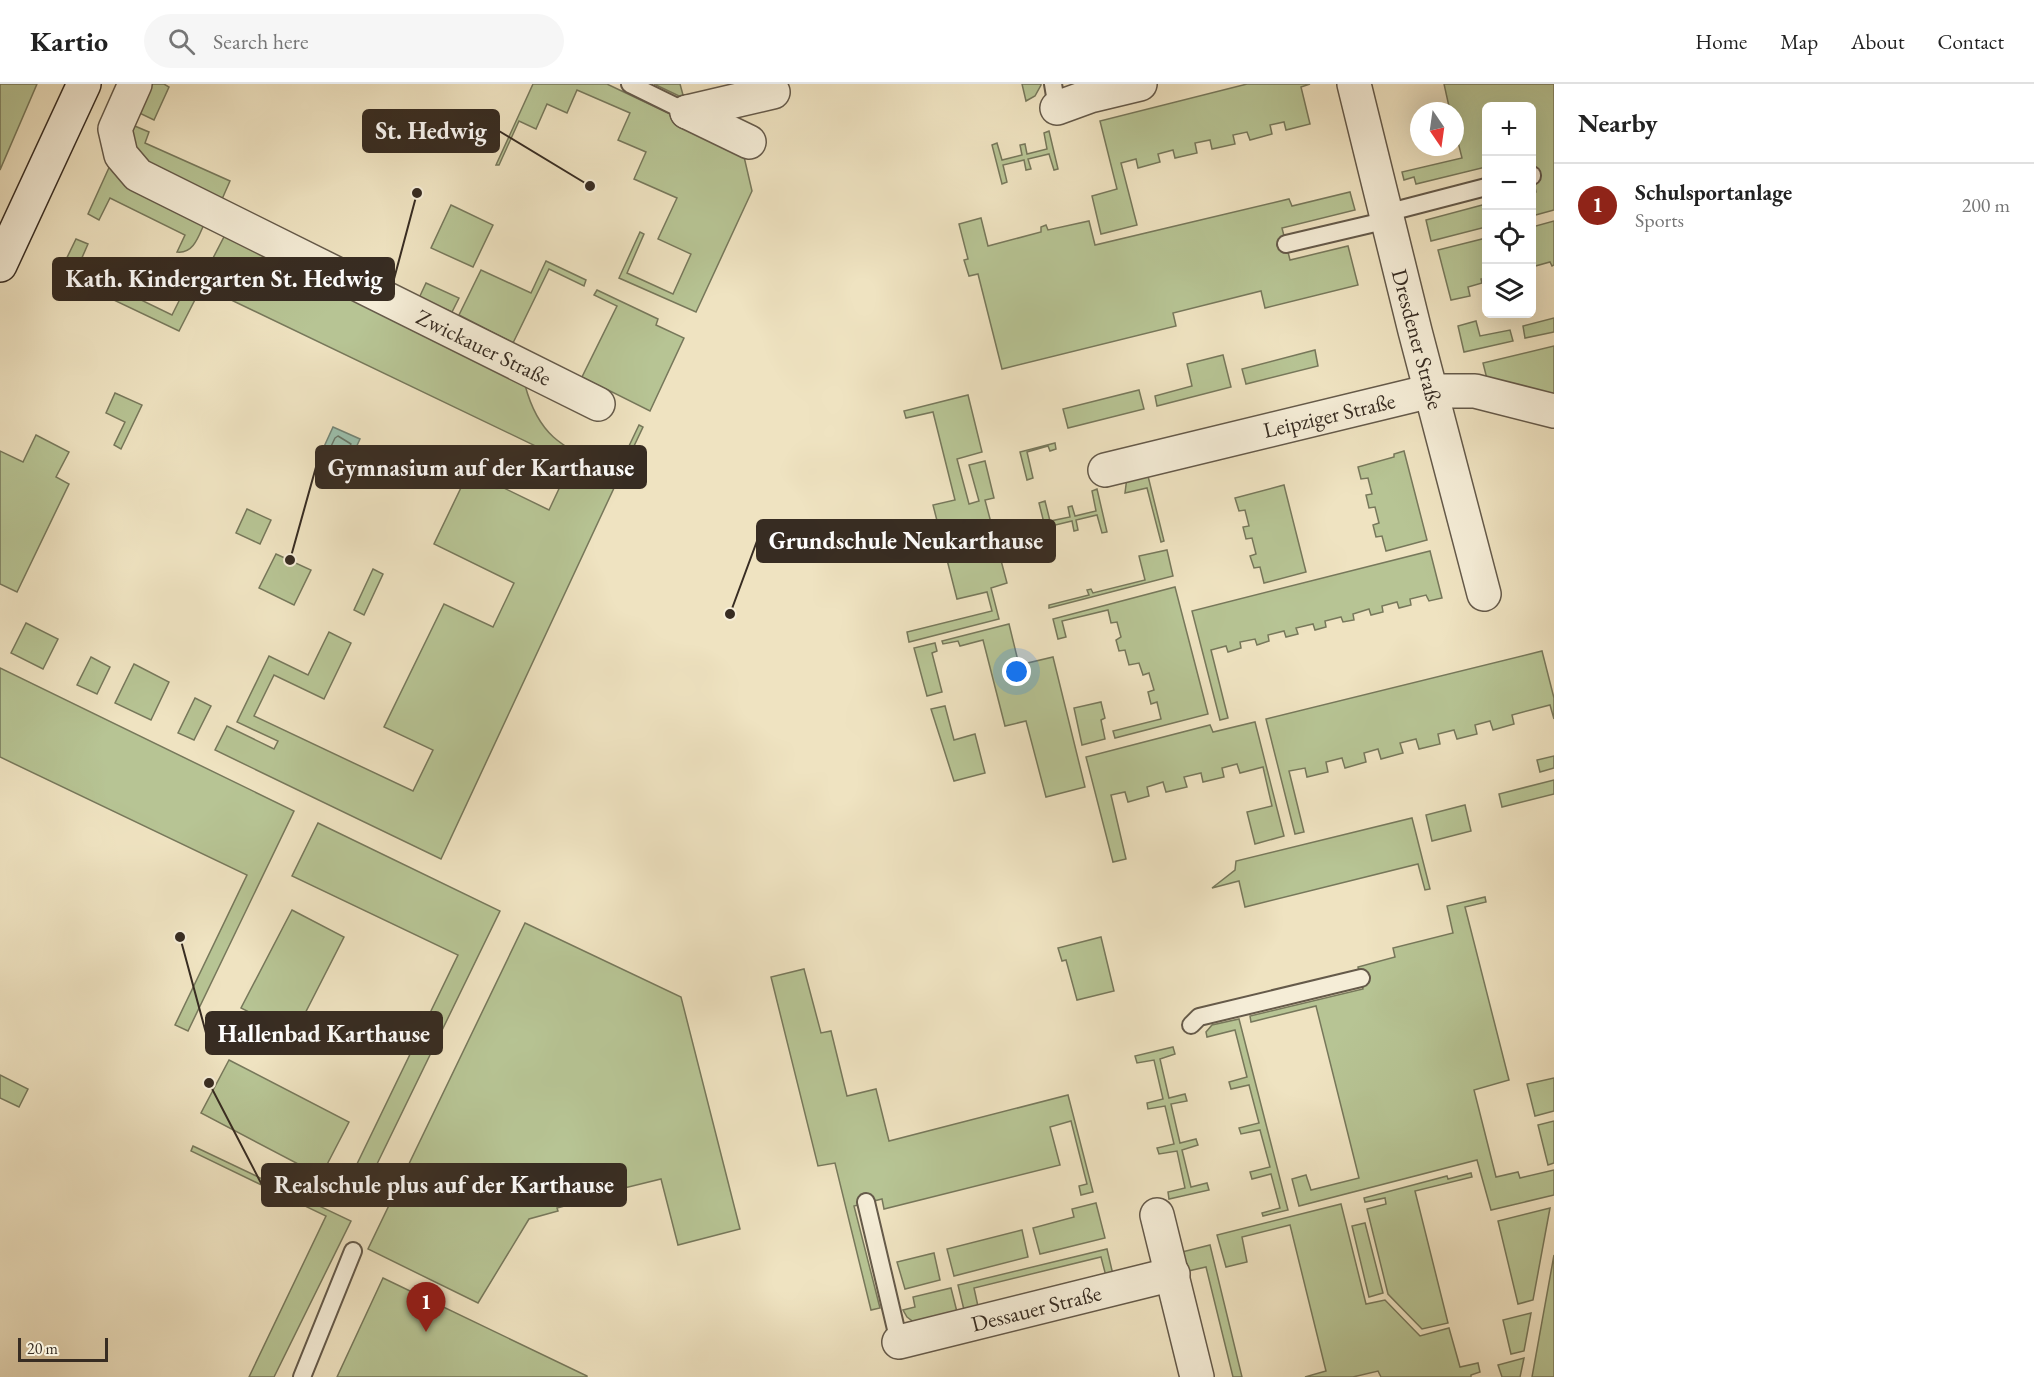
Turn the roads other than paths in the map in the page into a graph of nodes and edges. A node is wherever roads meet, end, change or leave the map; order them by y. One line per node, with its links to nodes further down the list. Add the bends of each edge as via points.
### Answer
1 (63, 84): 13 (street)
2 (84, 84): 15 (street)
3 (135, 84): 17 (street, Zwickauer Straße, via 116,129 122,155 138,175)
4 (630, 84): 7 (lane)
5 (1140, 84): 9 (street, via 1090,96)
6 (1354, 84): 12 (street, Dresdener Straße)
7 (646, 88): 10 (lane)
8 (775, 88): 10 (street); 10 (street, via 750,144)
9 (1055, 96)
10 (687, 112)
11 (1482, 188): 12 (lane)
12 (1387, 216): 14 (lane); 16 (street, Dresdener Straße)
13 (0, 226)
14 (1286, 244)
15 (0, 265)
16 (1431, 391): 18 (street, Leipziger Straße, via 1466,390); 19 (street, Leipziger Straße); 20 (street, Dresdener Straße)
17 (598, 404)
18 (1554, 411)
19 (1104, 470)
20 (1484, 594)
21 (1361, 978): 22 (lane, via 1199,1017)
22 (1191, 1025)
23 (866, 1202): 27 (lane)
24 (1157, 1215): 26 (street)
25 (353, 1251): 28 (lane)
26 (1173, 1274): 27 (street, Dessauer Straße); 29 (street)
27 (899, 1342)
28 (302, 1377)
29 (1197, 1377)

